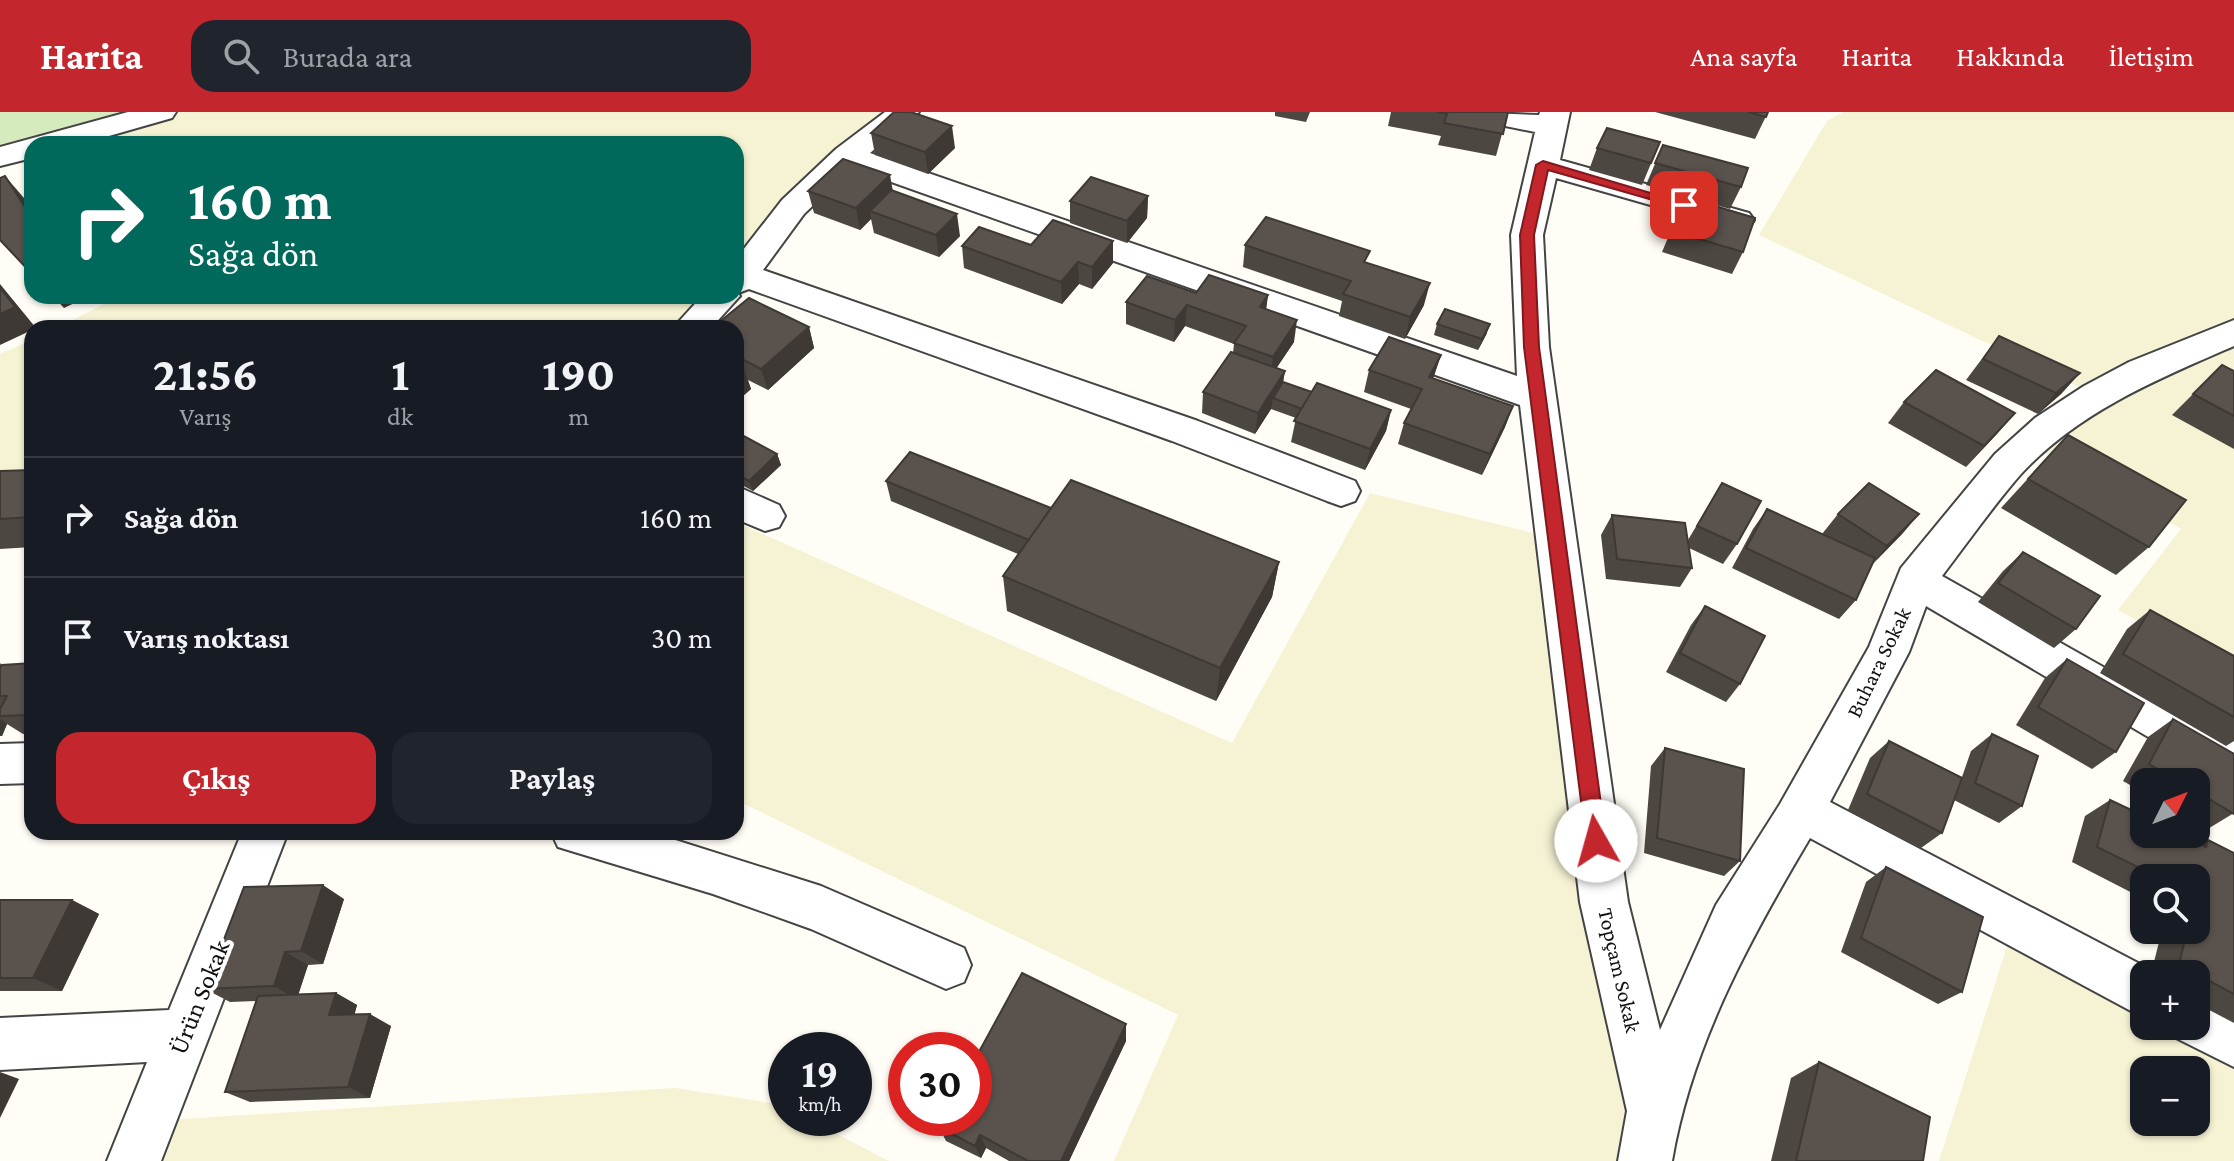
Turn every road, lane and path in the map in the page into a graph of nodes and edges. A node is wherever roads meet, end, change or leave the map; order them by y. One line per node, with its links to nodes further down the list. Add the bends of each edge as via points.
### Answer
1 (161, 112): 5 (street)
2 (904, 112): 7 (street)
3 (1477, 112): 4 (street)
4 (1550, 134): 9 (street); 15 (street, Topçam Sokak, via 1527,235)
5 (76, 136)
6 (24, 150): 8 (street)
7 (847, 156): 10 (street, via 793,207); 15 (street)
8 (0, 157)
9 (1741, 221)
10 (744, 271)
11 (744, 287): 16 (street, via 1185,431)
12 (714, 304): 13 (street)
13 (698, 320)
14 (2234, 332): 17 (street, Buhara Sokak, via 2142,371 2048,428 2008,464)
15 (1538, 397): 30 (street, Topçam Sokak, via 1604,902)
16 (1341, 491)
17 (1915, 580): 20 (street); 21 (street, Buhara Sokak, via 1888,652)
18 (24, 763): 19 (street)
19 (0, 764)
20 (2234, 764)
21 (1801, 810): 25 (street); 30 (street, Buhara Sokak, via 1733,922)
22 (262, 840): 27 (street, Ürün Sokak)
23 (602, 840): 24 (street, via 821,909)
24 (946, 965)
25 (2130, 986)
26 (2210, 1028): 28 (street)
27 (184, 1035): 29 (street); 31 (street, Ürün Sokak)
28 (2234, 1041)
29 (0, 1044)
30 (1654, 1111): 32 (street, Topçam Sokak)
31 (134, 1161)
32 (1645, 1161)

